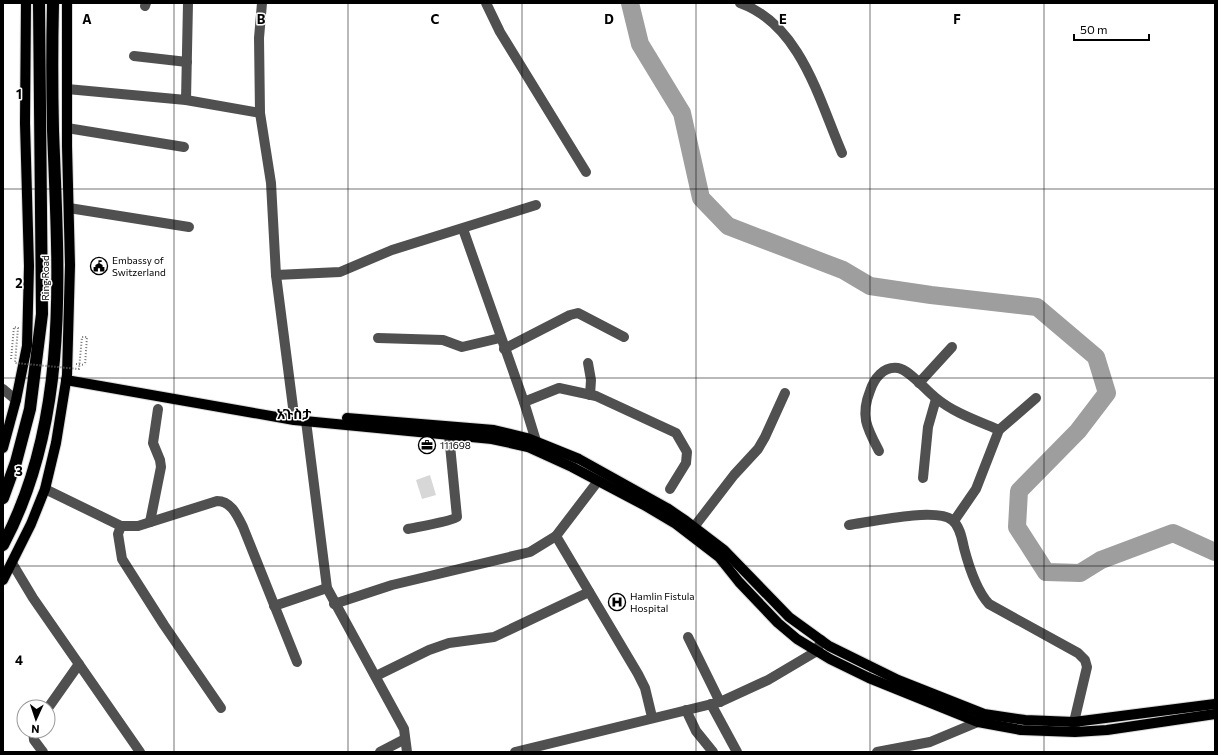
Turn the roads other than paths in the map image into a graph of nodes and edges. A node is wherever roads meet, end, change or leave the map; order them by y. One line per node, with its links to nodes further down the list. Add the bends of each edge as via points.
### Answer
1 (26, 3): 36 (main road, via 25,123 29,311 27,346)
2 (39, 3): 50 (highway, Ring Road, via 42,314 30,409)
3 (53, 3): 58 (highway, Ring Road, via 57,253 52,392 42,441 21,504)
4 (67, 3): 11 (main road)
5 (188, 3): 10 (street)
6 (262, 3): 13 (street, via 259,38)
7 (486, 3): 17 (street, via 500,32)
8 (740, 3): 16 (street, via 747,5 775,26 795,47 810,73)
9 (134, 56): 10 (street)
10 (187, 62): 12 (street)
11 (66, 89): 12 (street); 14 (main road)
12 (186, 100): 13 (street)
13 (260, 113): 22 (street, via 271,183)
14 (67, 128): 15 (street); 19 (main road)
15 (184, 147)
16 (842, 153)
17 (586, 172)
18 (536, 205): 21 (street)
19 (69, 208): 20 (street); 29 (main road)
20 (189, 227)
21 (463, 229): 22 (street, via 392,250 340,272); 25 (street)
22 (276, 275): 39 (street)
23 (624, 337): 27 (street, via 578,313 570,314)
24 (378, 338): 25 (street, via 443,340 462,347)
25 (500, 338): 27 (street)
26 (952, 348): 30 (street)
27 (504, 349): 37 (street)
28 (588, 363): 33 (street)
29 (67, 377): 39 (main road); 40 (main road); 48 (main road, via 56,443)
30 (919, 383): 35 (street); 45 (street, via 900,368 886,370 874,379 866,399 864,414 868,429)
31 (3, 389): 36 (street)
32 (785, 393): 55 (street, via 758,449 734,475)
33 (590, 395): 37 (street, via 559,388); 49 (street, via 676,433 687,452 686,463)
34 (1036, 398): 41 (street)
35 (936, 399): 41 (street); 46 (street, via 928,427)
36 (16, 400): 44 (main road)
37 (524, 402): 43 (street)
38 (158, 409): 52 (street, via 153,443 161,467)
39 (294, 415): 43 (main road, via 494,430)
40 (306, 422): 42 (main road); 61 (street)
41 (999, 430): 51 (street, via 976,489)
42 (449, 435): 47 (main road, via 492,439 528,447); 56 (street, via 456,517 450,521)
43 (536, 441): 55 (main road, via 595,468 667,508)
44 (3, 448)
45 (880, 451)
46 (923, 478)
47 (598, 481): 57 (street); 67 (main road, via 644,505 703,544 719,557 778,622 797,639)
48 (45, 488): 54 (street); 59 (main road)
49 (670, 489)
50 (3, 498)
51 (954, 521): 53 (street, via 926,514); 79 (street, via 984,599 1085,660 1086,675)
52 (150, 522): 54 (street, via 138,526); 64 (street, via 217,501 228,504 243,526)
53 (849, 525)
54 (121, 526): 74 (street, via 118,534 122,559)
55 (694, 527): 66 (main road, via 724,550 789,617)
56 (408, 529)
57 (556, 536): 62 (street); 63 (street, via 530,552 392,585)
58 (3, 545)
59 (12, 563): 60 (main road); 69 (street)
60 (3, 580)
61 (327, 588): 63 (street); 64 (street)
62 (589, 592): 70 (street, via 494,637 449,643); 77 (street, via 638,674 645,688)
63 (334, 604): 70 (street)
64 (274, 606): 68 (street)
65 (688, 637): 72 (street)
66 (821, 640): 67 (street); 78 (main road, via 842,654)
67 (817, 651): 72 (street, via 768,680); 78 (main road, via 869,678)
68 (297, 662)
69 (79, 664): 71 (street); 83 (street)
70 (376, 676): 81 (street, via 404,729)
71 (54, 699)
72 (715, 703): 75 (street); 88 (street)
73 (1215, 704): 79 (main road)
74 (221, 708)
75 (686, 710): 77 (street); 87 (street, via 696,731)
76 (1215, 714): 79 (main road, via 1107,730)
77 (652, 717): 86 (street)
78 (981, 718): 79 (main road, via 1014,729); 89 (street, via 930,742)
79 (1074, 727)
80 (34, 739): 82 (street)
81 (405, 740): 84 (street); 85 (street)
82 (42, 752)
83 (140, 752)
84 (380, 752)
85 (407, 752)
86 (515, 752)
87 (713, 752)
88 (736, 752)
89 (877, 752)

